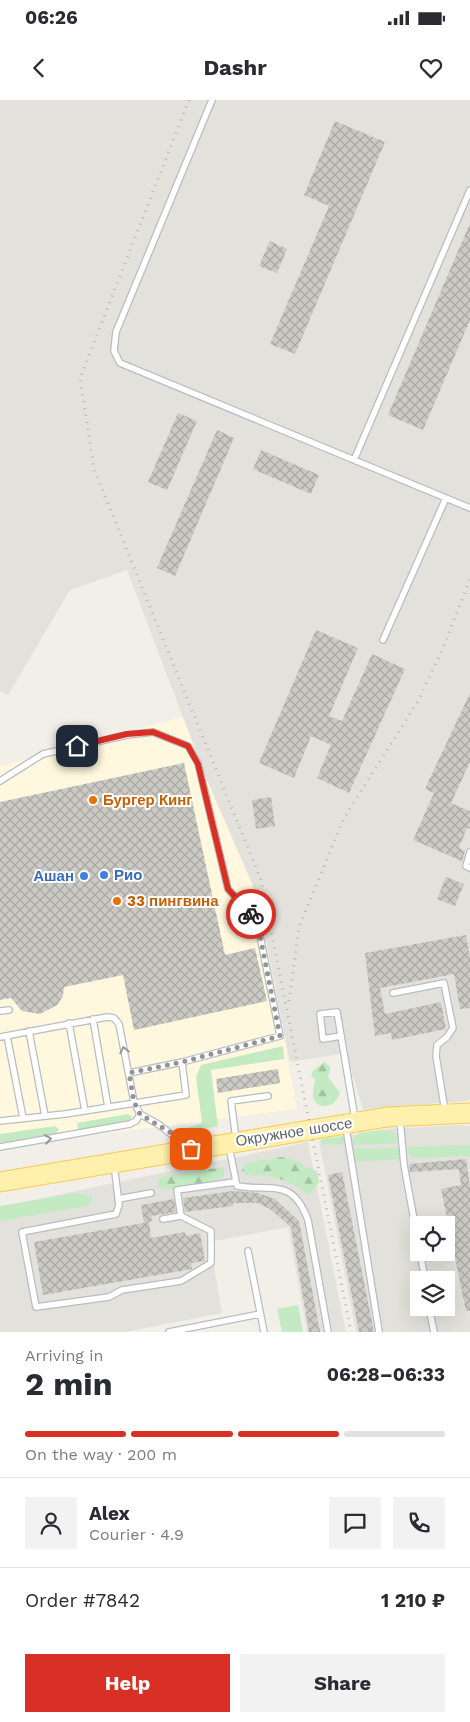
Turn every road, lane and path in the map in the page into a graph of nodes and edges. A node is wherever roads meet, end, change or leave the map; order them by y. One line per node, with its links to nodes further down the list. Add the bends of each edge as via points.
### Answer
1 (212, 100): 3 (lane, via 116,332 114,351 120,363)
2 (470, 190): 3 (lane)
3 (354, 460): 4 (lane)
4 (446, 498): 5 (lane); 6 (lane)
5 (470, 508)
6 (383, 640)
7 (0, 781): 18 (lane, via 43,754 127,734 153,732 188,746 198,764 228,889 257,921 280,1036)
8 (470, 852): 9 (lane, via 466,866)
9 (470, 868)
10 (392, 993): 24 (lane, via 444,983 453,1028 436,1045 436,1056)
11 (9, 1010): 12 (lane)
12 (0, 1011)
13 (93, 1019): 14 (lane); 19 (lane, one-way to 13, via 119,1024 111,1017); 22 (lane)
14 (69, 1023): 15 (lane); 23 (lane)
15 (30, 1031): 16 (lane); 27 (lane)
16 (3, 1036): 29 (lane)
17 (341, 1036): 17 (lane, via 337,1012 320,1014 323,1039); 31 (lane)
18 (182, 1062): 19 (lane); 21 (lane, via 186,1095)
19 (129, 1073): 21 (lane)
20 (268, 1096): 32 (lane, via 231,1101)
21 (134, 1102): 22 (lane); 26 (lane)
22 (108, 1107): 23 (lane)
23 (85, 1111): 27 (lane)
24 (446, 1113): 25 (main road, Окружное шоссе); 28 (main road, Окружное шоссе)
25 (470, 1113)
26 (140, 1114): 33 (lane, one-way to 26, via 130,1124); 34 (lane)
27 (45, 1116): 29 (lane)
28 (399, 1116): 31 (main road, Окружное шоссе); 41 (lane)
29 (23, 1118): 30 (lane)
30 (0, 1120)
31 (350, 1122): 32 (main road, Окружное шоссе); 49 (lane)
32 (232, 1142): 34 (main road, Окружное шоссе); 37 (lane)
33 (0, 1147)
34 (191, 1149): 35 (main road, Окружное шоссе)
35 (114, 1162): 36 (main road, Окружное шоссе); 39 (lane)
36 (0, 1182)
37 (235, 1182): 40 (lane, via 177,1190); 48 (lane, via 242,1187 273,1187 291,1193 302,1206 308,1220)
38 (150, 1193): 39 (lane)
39 (118, 1199): 40 (lane, via 116,1214 22,1232 36,1307 109,1297 122,1290 180,1281 210,1263 212,1231)
40 (181, 1216): 42 (lane)
41 (413, 1216)
42 (162, 1219)
43 (248, 1251): 44 (lane)
44 (260, 1314): 46 (lane); 47 (lane)
45 (431, 1316): 50 (lane)
46 (169, 1332)
47 (264, 1332)
48 (328, 1332)
49 (379, 1332)
50 (434, 1332)

